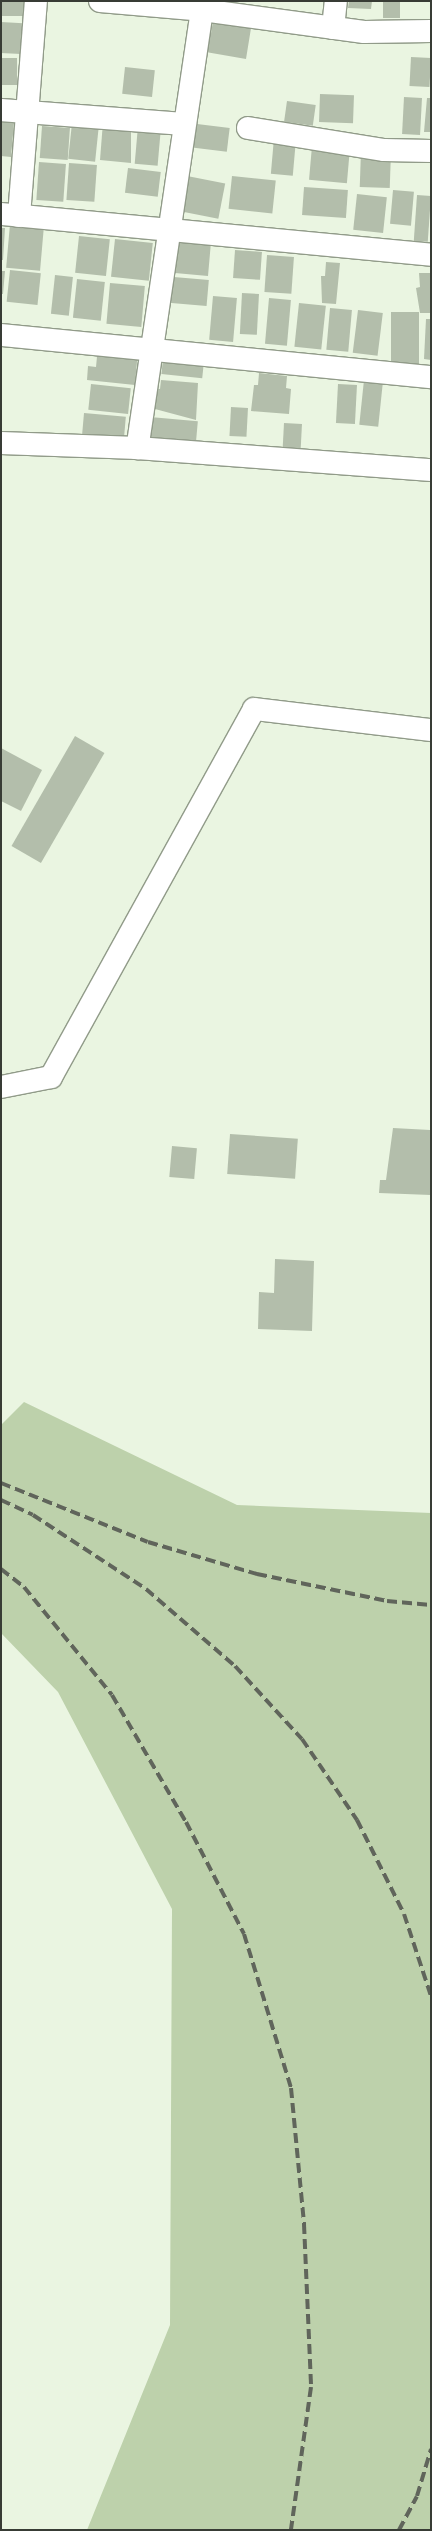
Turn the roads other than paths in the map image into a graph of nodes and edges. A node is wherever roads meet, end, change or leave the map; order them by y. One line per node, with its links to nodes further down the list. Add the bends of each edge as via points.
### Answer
1 (36, 1): 10 (street)
2 (100, 1): 4 (street)
3 (336, 1): 7 (street)
4 (133, 3): 6 (street)
5 (249, 9): 6 (street); 7 (street)
6 (202, 10): 11 (street)
7 (333, 28): 8 (street, via 364,32)
8 (431, 30)
9 (1, 110): 10 (street)
10 (27, 111): 11 (street); 14 (street)
11 (182, 124): 15 (street)
12 (248, 128): 13 (street, via 384,150)
13 (431, 151)
14 (10, 215): 15 (street)
15 (167, 230): 16 (street); 18 (street)
16 (431, 255)
17 (1, 335): 18 (street)
18 (151, 349): 19 (street); 21 (street)
19 (431, 377)
20 (1, 443): 21 (street)
21 (137, 448): 22 (street)
22 (431, 470)
23 (431, 730): 24 (street, via 254,710 51,1077)
24 (1, 1087)

